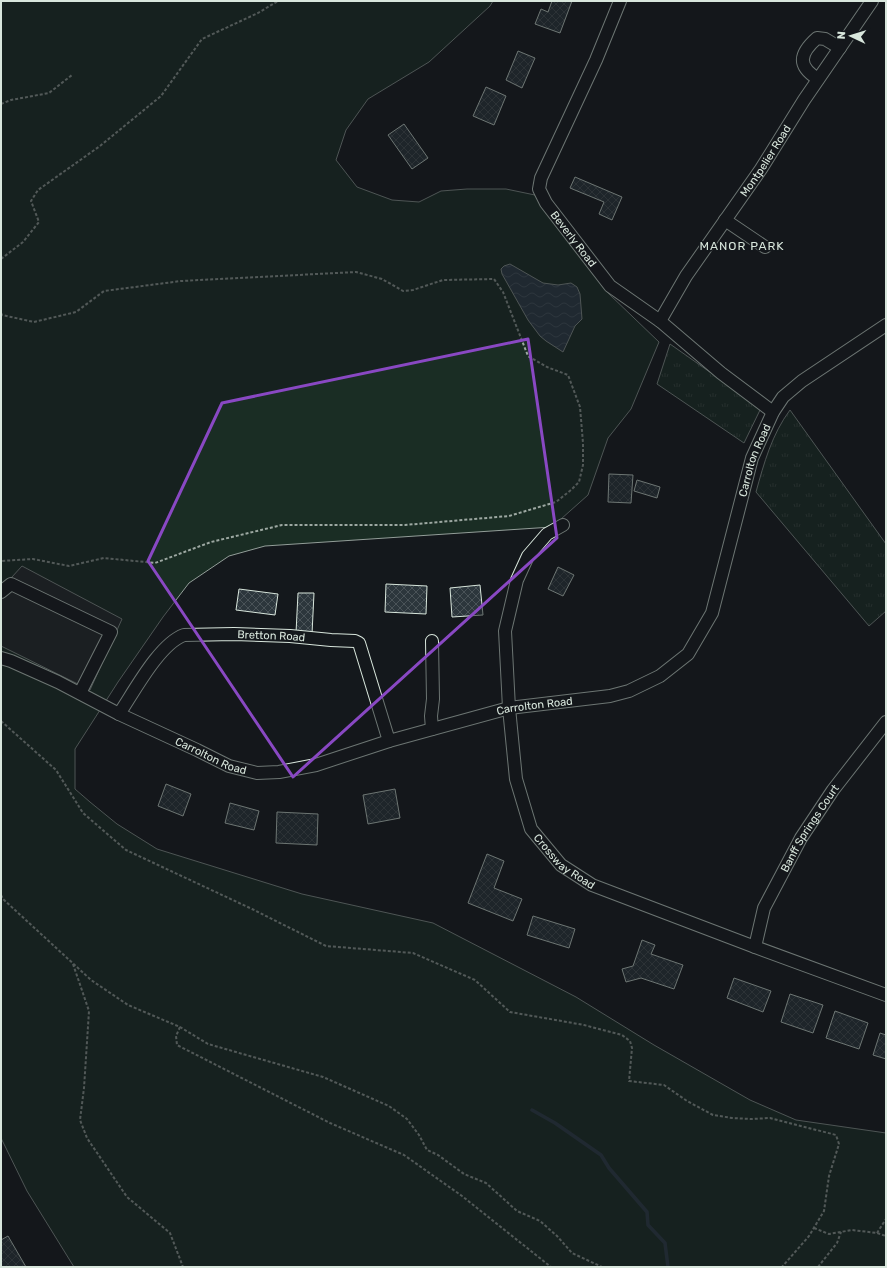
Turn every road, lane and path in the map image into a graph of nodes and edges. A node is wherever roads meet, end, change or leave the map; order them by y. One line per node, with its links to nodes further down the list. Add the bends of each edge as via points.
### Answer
1 (278, 1): 10 (path, via 202,39 161,96 100,146 38,190 31,201 39,222 23,242)
2 (620, 1): 12 (street, Beverly Road, via 596,60 548,161 541,178 540,189 546,203 610,286)
3 (872, 1): 4 (street, Montpelier Road)
4 (840, 48): 6 (street, Montpelier Road); 6 (street, via 825,39 817,38 811,43 803,58 804,66 809,74)
5 (72, 75): 7 (path, via 49,93)
6 (818, 79): 8 (street, Montpelier Road)
7 (1, 104)
8 (725, 220): 9 (street); 12 (street, Montpelier Road, via 686,276)
9 (765, 247)
10 (1, 259)
11 (1, 313): 16 (path, via 34,322 76,312 104,291 181,281 356,272 382,279 403,291 443,280 494,279 503,292 528,356 568,375 580,407 583,443 583,465 579,482 571,490 556,502 509,516 405,525 282,525 211,542 155,562 104,558 69,566 33,559)
12 (660, 321): 14 (street, Beverly Road, via 721,373)
13 (886, 325): 14 (street, Carrolton Road, via 802,381 783,397)
14 (773, 412): 21 (street, Carrolton Road, via 752,458 712,612 688,654 660,676 629,691 610,696)
15 (563, 525): 21 (street, Crossway Road, via 547,534 528,556 517,580 505,631)
16 (1, 561)
17 (1, 592): 20 (street, via 11,584 111,632)
18 (432, 641): 25 (street)
19 (1, 658): 20 (street, Carrolton Road)
20 (80, 693): 22 (street, Carrolton Road)
21 (509, 708): 25 (street, Carrolton Road); 28 (street, Crossway Road, via 516,779 531,829 561,865 592,885)
22 (119, 714): 26 (street, Carrolton Road, via 229,766 258,773 316,765); 26 (street, Bretton Road, via 152,664 170,643 184,635 248,634 355,641 359,643)
23 (1, 721): 33 (path, via 56,770 83,813 126,850 326,946 413,953 475,980 510,1012 584,1025 622,1035 630,1041 632,1048 629,1081 664,1086 713,1115 770,1118 836,1135 839,1144 829,1176 824,1211)
24 (886, 722): 28 (street, Banff Springs Court, via 833,790 801,838 764,908)
25 (432, 729): 26 (street, Carrolton Road)
26 (389, 741)
27 (1, 895): 29 (path)
28 (755, 947): 30 (street, Crossway Road)
29 (73, 963): 31 (path, via 91,980 128,1005); 37 (path, via 89,1011 80,1120 87,1138 127,1197 170,1233)
30 (886, 995)
31 (180, 1027): 38 (path, via 176,1036 177,1044 330,1123 404,1156 462,1196); 39 (path, via 208,1044 323,1077 388,1106 407,1119 427,1150 464,1174 486,1183 517,1211 540,1221 572,1253)
32 (886, 1219): 35 (path)
33 (814, 1228): 34 (path, via 829,1234); 40 (path)
34 (841, 1232): 35 (path, via 852,1230); 41 (path, via 837,1243)
35 (877, 1233): 36 (path)
36 (886, 1236)
37 (183, 1267)
38 (551, 1267)
39 (602, 1267)
40 (782, 1267)
41 (818, 1267)

